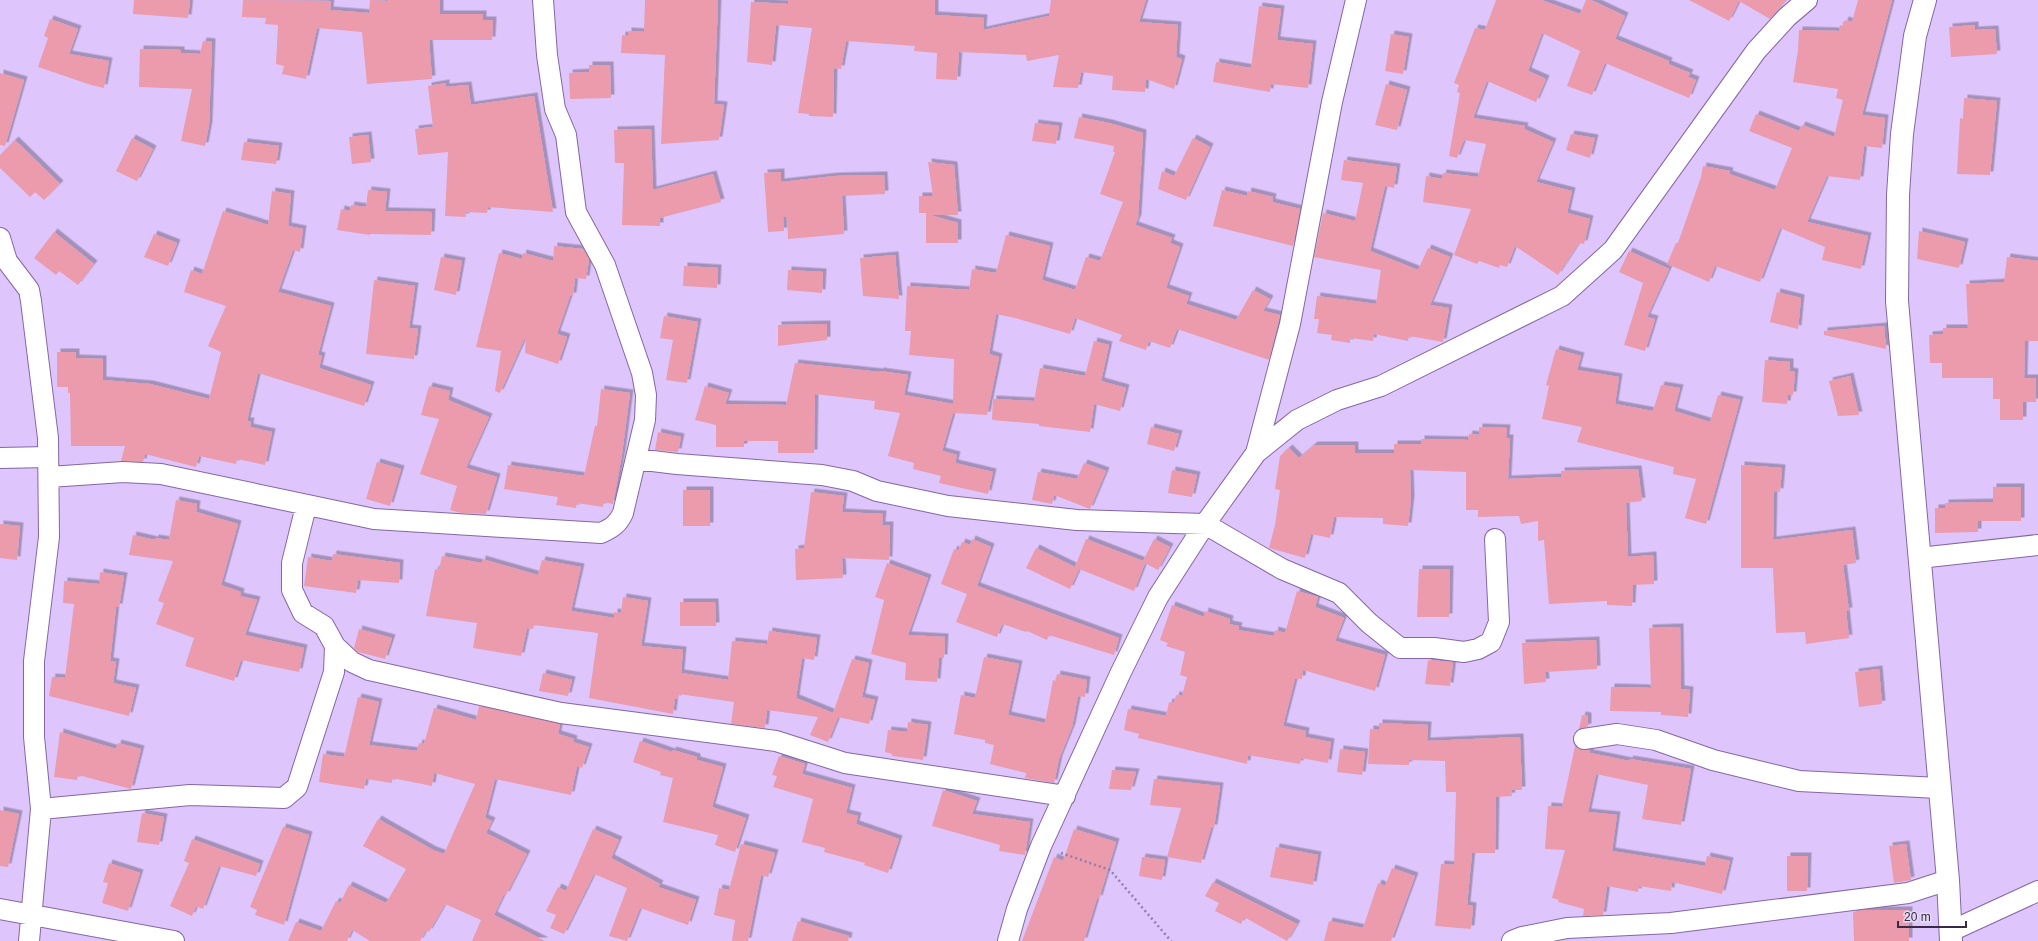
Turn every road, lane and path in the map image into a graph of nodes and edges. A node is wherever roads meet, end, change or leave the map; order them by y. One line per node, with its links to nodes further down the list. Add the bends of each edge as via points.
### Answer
1 (544, 0): 8 (street, via 547,55 554,101 566,136 576,212 605,265 642,373 646,395 645,420)
2 (1356, 0): 6 (street, via 1332,102 1290,324)
3 (1807, 0): 6 (street, via 1787,17 1756,51 1613,250 1562,296 1381,386 1337,400 1304,417)
4 (1925, 0): 14 (street, via 1915,36 1902,134 1897,250 1897,301)
5 (0, 238): 9 (street, via 7,261 28,290 32,301)
6 (1256, 453): 11 (street)
7 (0, 458): 9 (street)
8 (636, 459): 10 (street, via 619,522 601,533 374,519); 11 (street, via 822,475 853,481 877,491 956,507 1077,520)
9 (49, 467): 10 (street, via 161,474); 19 (street, via 49,537 34,662 34,737)
10 (306, 506): 15 (street, via 292,563 292,590 303,613 324,626)
11 (1205, 524): 12 (street, via 1282,569 1339,593 1368,622 1400,648 1434,648 1464,652 1478,649 1491,642 1499,622); 18 (street, via 1158,597)
12 (1495, 539)
13 (2038, 545): 14 (street)
14 (1919, 558): 17 (street)
15 (335, 646): 18 (street, via 352,662 369,670 562,713 776,741 845,763); 19 (street, via 334,672 297,787 284,798 190,796)
16 (1584, 739): 17 (street, via 1617,734 1656,740 1713,760 1799,780)
17 (1940, 788): 21 (street)
18 (1065, 796): 20 (street)
19 (41, 809): 24 (street)
20 (1041, 846): 29 (street); 30 (path, via 1110,870)
21 (1948, 880): 25 (street); 26 (street, via 1908,893 1671,923 1567,928)
22 (2038, 891): 25 (street)
23 (0, 909): 24 (street)
24 (32, 916): 27 (street); 28 (street)
25 (1951, 936)
26 (1519, 940)
27 (29, 941)
28 (170, 941)
29 (1008, 941)
30 (1171, 941)

